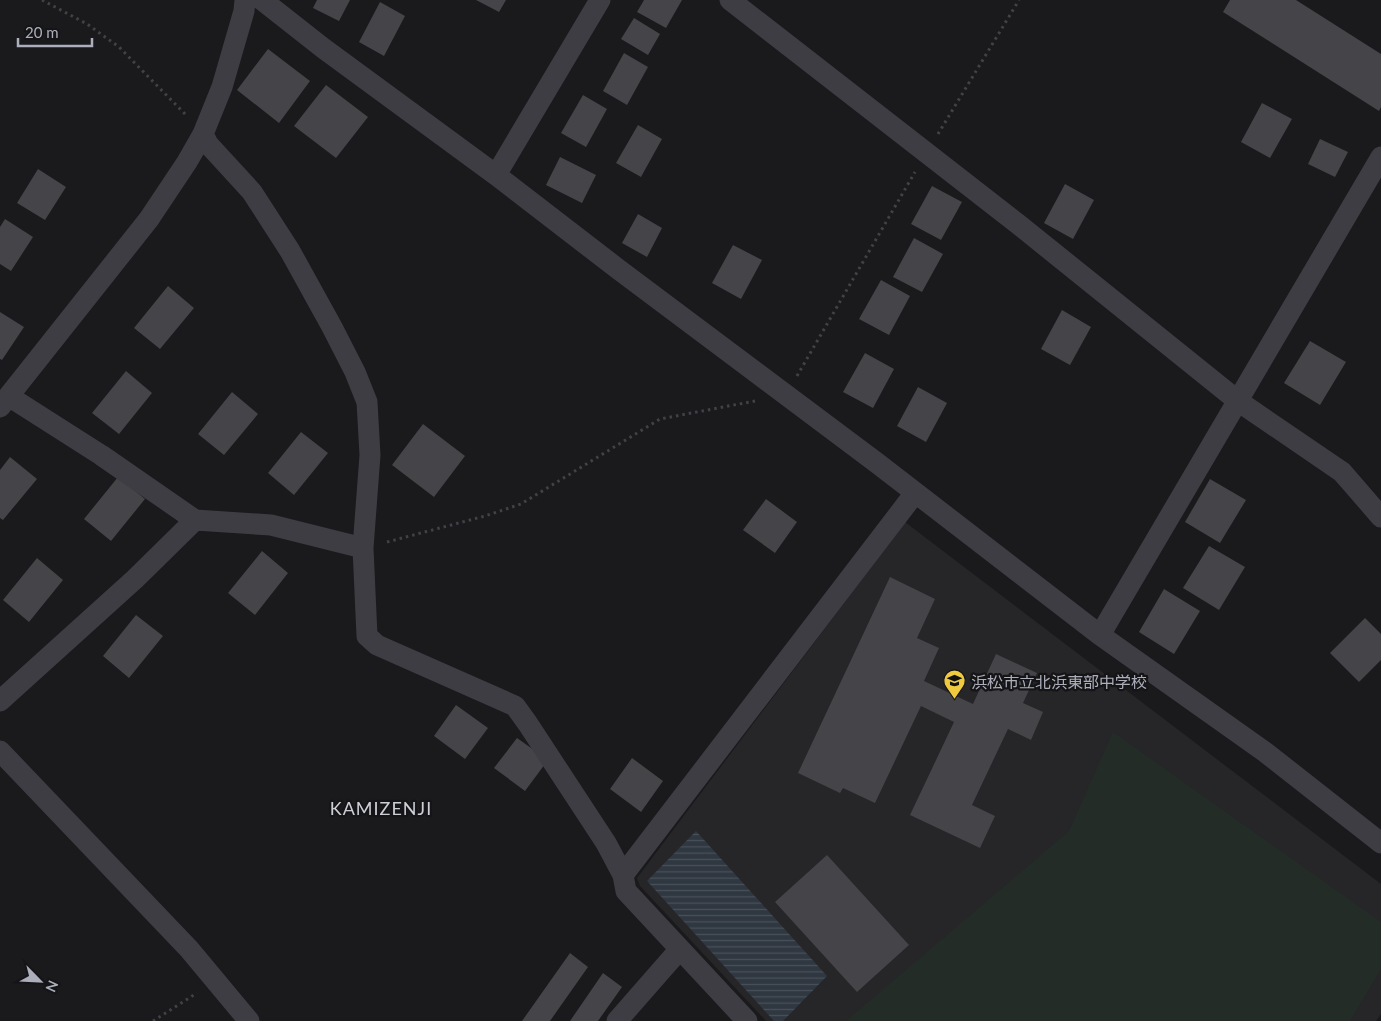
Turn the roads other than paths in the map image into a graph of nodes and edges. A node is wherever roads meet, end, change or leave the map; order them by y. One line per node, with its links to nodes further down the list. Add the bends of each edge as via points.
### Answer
1 (246, 0): 5 (street, via 222,87)
2 (262, 0): 7 (street, via 322,48)
3 (600, 0): 7 (street)
4 (730, 0): 9 (street)
5 (203, 134): 8 (street, via 149,219); 13 (street, via 208,144 252,192 290,250 355,372 367,402 370,455)
6 (1381, 157): 9 (street)
7 (496, 175): 10 (street)
8 (5, 402): 12 (street, via 101,456)
9 (1238, 402): 11 (street, via 1342,472); 14 (street)
10 (915, 493): 14 (street); 18 (street)
11 (1381, 517)
12 (195, 520): 13 (street, via 271,525); 15 (street)
13 (364, 548): 18 (street, via 366,636 377,645 514,706 606,843)
14 (1100, 635): 17 (street, via 1265,752)
15 (0, 702)
16 (0, 751): 20 (street, via 189,949)
17 (1381, 843)
18 (623, 875): 19 (street, via 626,891)
19 (680, 949): 21 (street); 22 (street)
20 (249, 1021)
21 (617, 1021)
22 (747, 1021)

